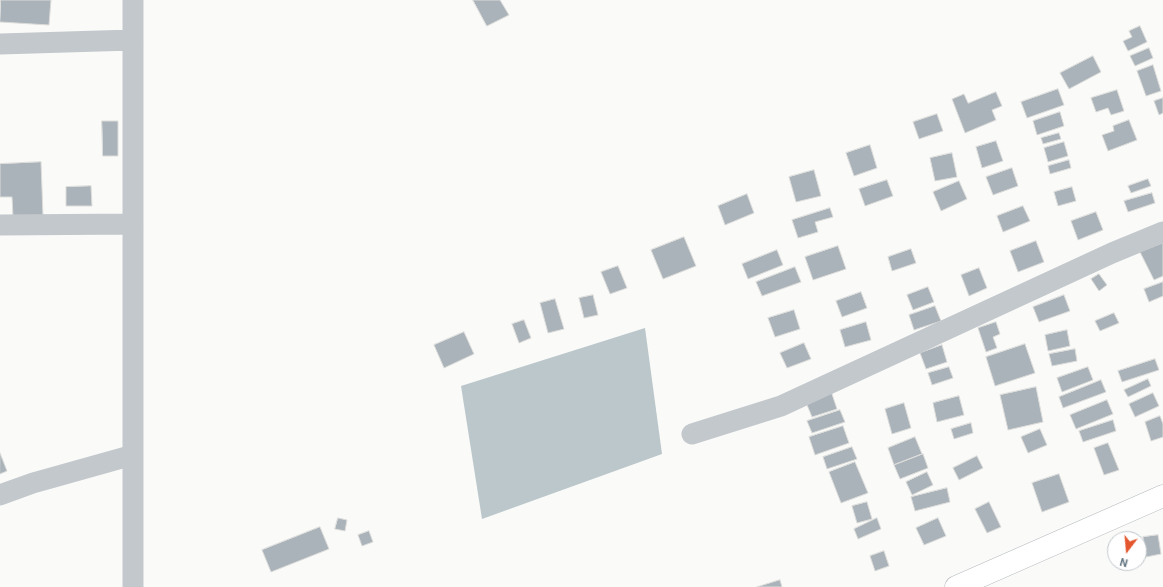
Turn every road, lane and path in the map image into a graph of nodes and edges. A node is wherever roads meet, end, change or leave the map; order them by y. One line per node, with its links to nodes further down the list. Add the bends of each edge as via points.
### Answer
1 (133, 0): 2 (street)
2 (133, 40): 3 (street); 4 (street)
3 (0, 44)
4 (133, 224): 5 (street); 8 (street)
5 (0, 225)
6 (1163, 232): 7 (street, via 781,406)
7 (692, 434)
8 (133, 455): 9 (street); 11 (street)
9 (0, 495)
10 (1163, 496): 12 (main road)
11 (133, 587)
12 (956, 587)

